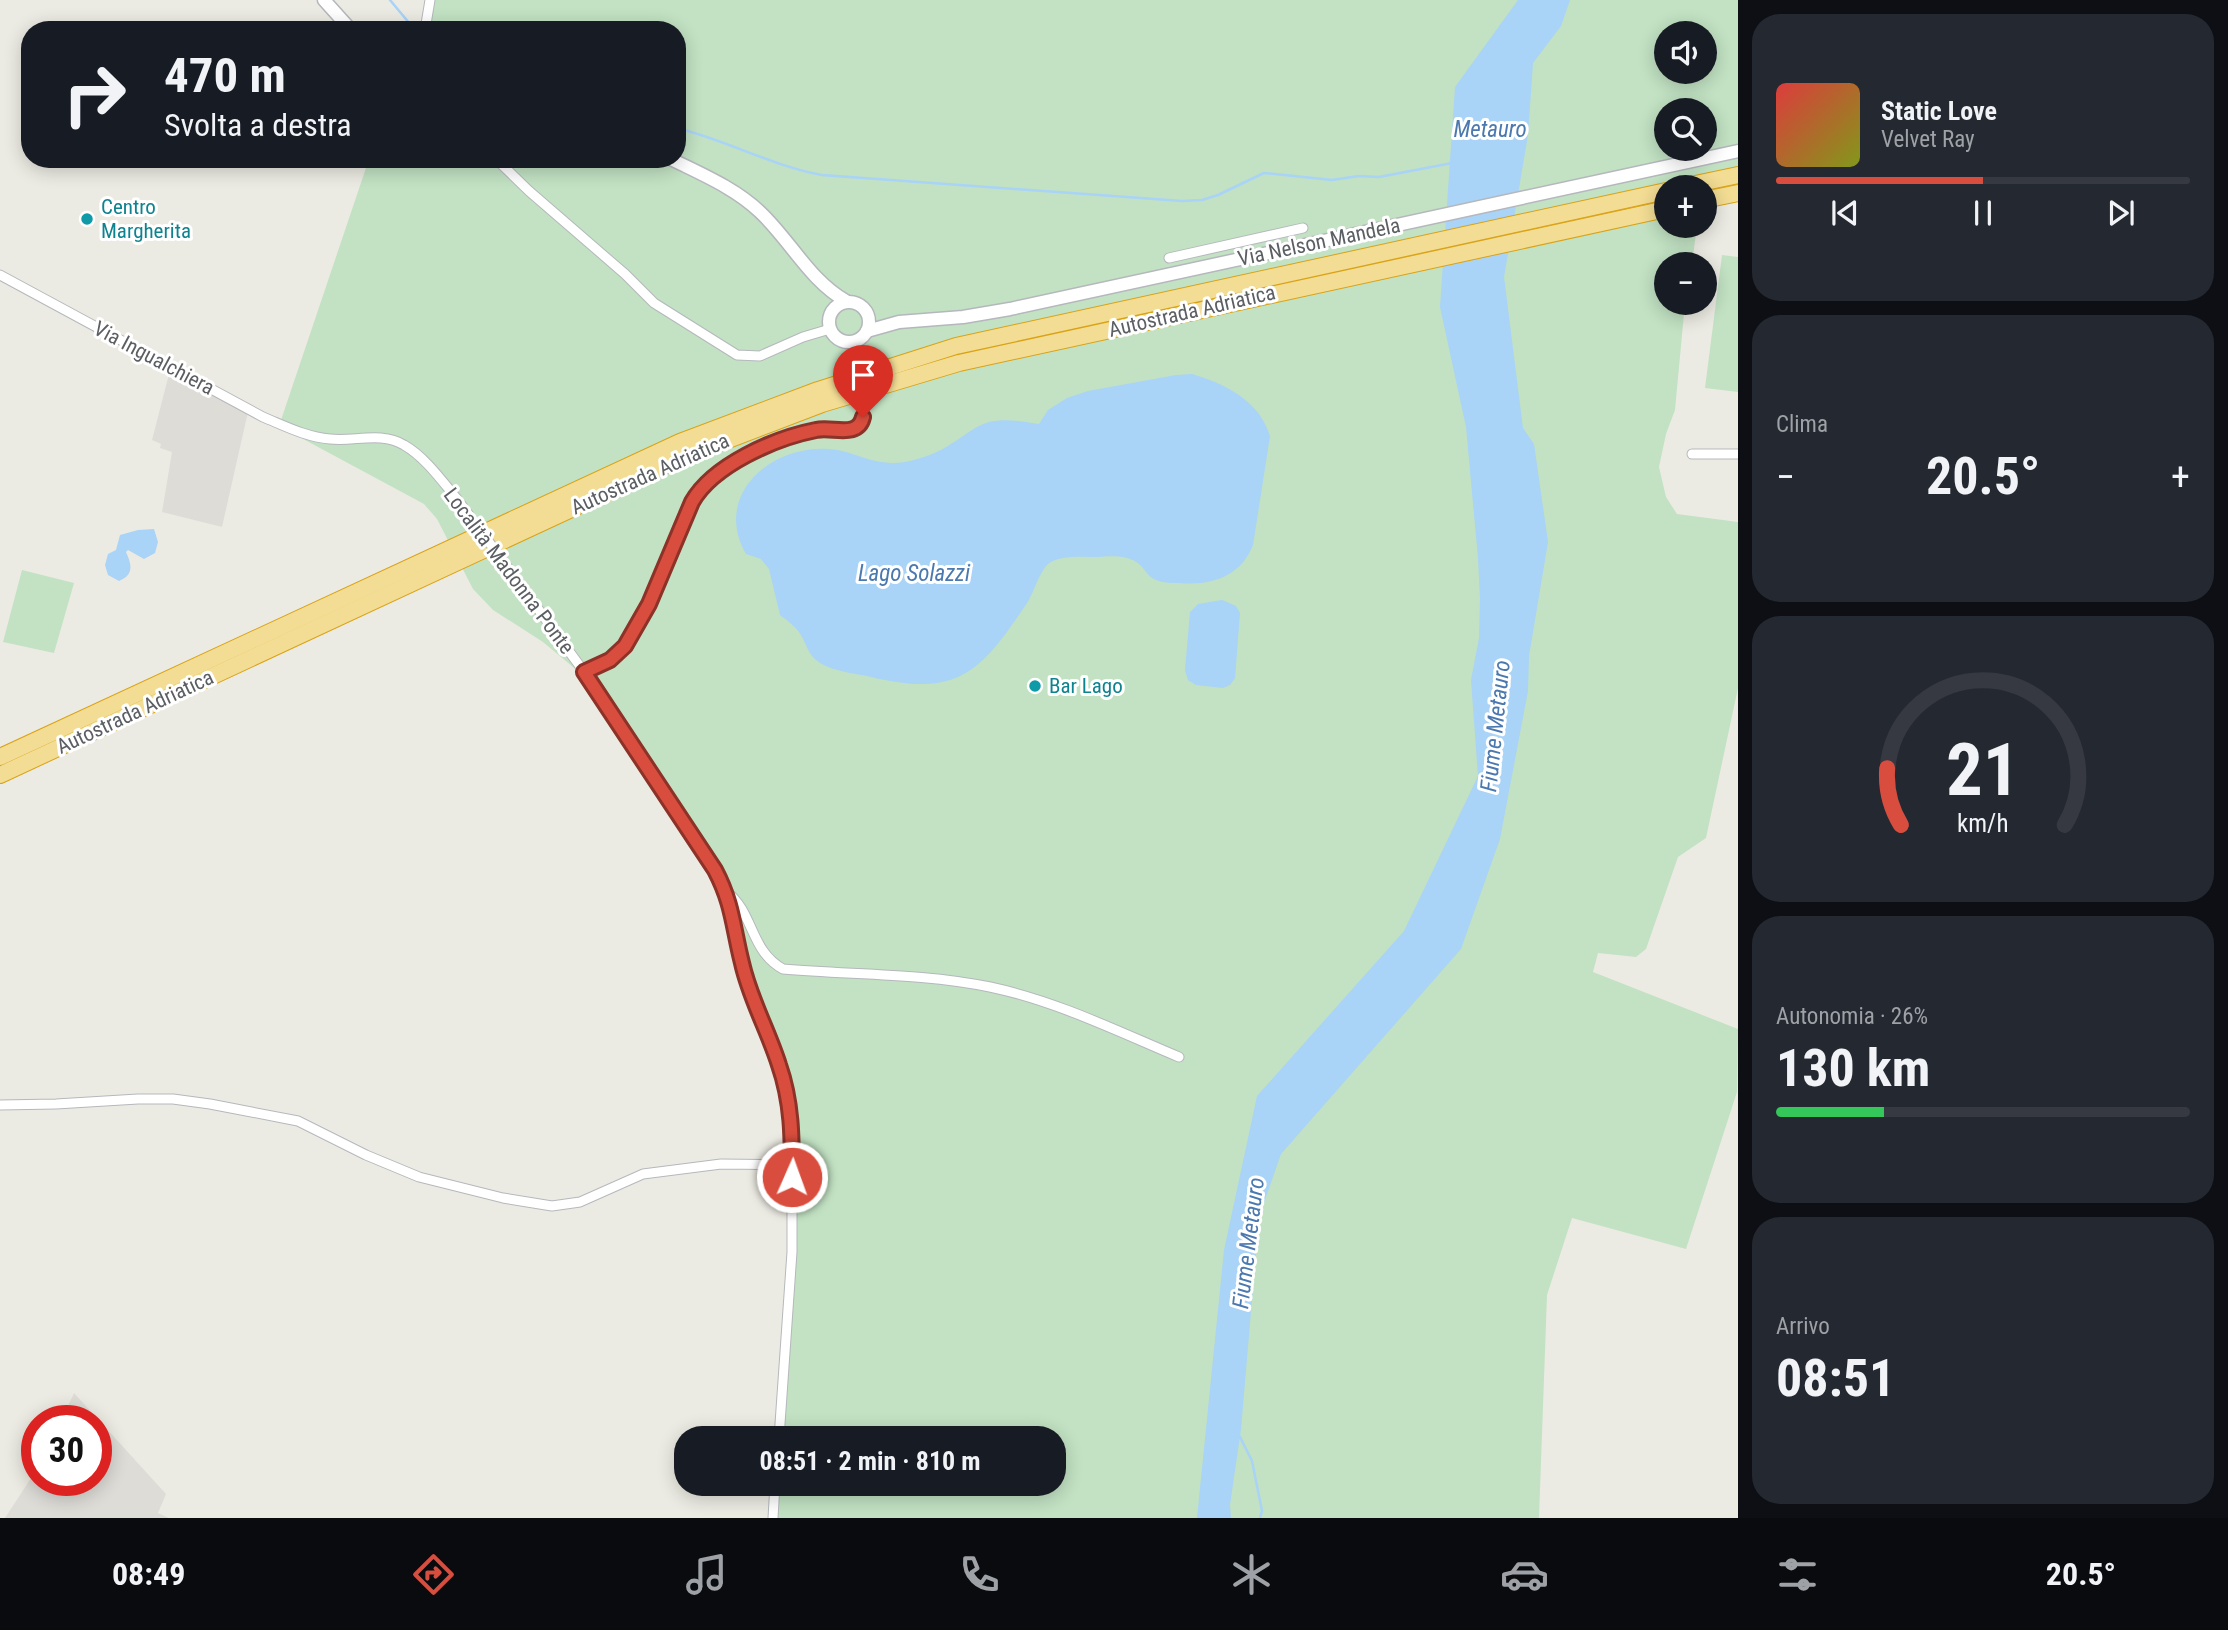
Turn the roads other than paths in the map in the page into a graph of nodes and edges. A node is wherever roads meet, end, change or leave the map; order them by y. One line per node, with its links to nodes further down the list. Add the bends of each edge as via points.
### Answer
1 (324, 0): 3 (main road)
2 (430, 0): 4 (street)
3 (343, 21)
4 (426, 21)
5 (1735, 152): 17 (main road, Via Nelson Mandela, via 1010,309)
6 (686, 167): 13 (main road, via 758,210)
7 (506, 168): 18 (street, via 654,303 737,355 760,356)
8 (1654, 194): 25 (highway, Autostrada Adriatica, via 956,346 818,390 680,442)
9 (1654, 212): 26 (highway, Autostrada Adriatica, via 959,363 822,404 681,458)
10 (1303, 228): 11 (street)
11 (1169, 258)
12 (0, 275): 21 (street, Via Ingualchiera, via 263,416)
13 (820, 282): 14 (main road); 15 (main road)
14 (846, 301): 15 (main road); 16 (main road)
15 (831, 312): 18 (main road)
16 (867, 312): 17 (main road, Via Nelson Mandela); 19 (main road)
17 (899, 322): 19 (main road, Via Nelson Mandela)
18 (830, 329): 19 (main road, via 845,342 860,339)
19 (867, 331)
20 (863, 411): 24 (street, via 858,427 793,435 711,479 687,512 649,604 625,646 610,660)
21 (310, 436): 24 (street, Località Madonna Ponte, bridge, via 388,439 413,451 457,499)
22 (1692, 454): 23 (street)
23 (1738, 454)
24 (584, 672): 27 (street, Località Madonna Ponte)
25 (0, 757)
26 (0, 775)
27 (726, 891): 28 (street, Località Madonna Ponte, via 741,909 763,953 783,969 988,987 1053,1005); 30 (street, Località Madonna Ponte, via 755,1007 780,1066 792,1121)
28 (1179, 1057)
29 (0, 1105): 30 (street, via 138,1099 210,1104 298,1121 419,1177 503,1199 552,1206 580,1202 654,1172 721,1164)
30 (792, 1165): 31 (street, Località Madonna Ponte, via 790,1297)
31 (780, 1426)
32 (774, 1496): 33 (street)
33 (773, 1518)

